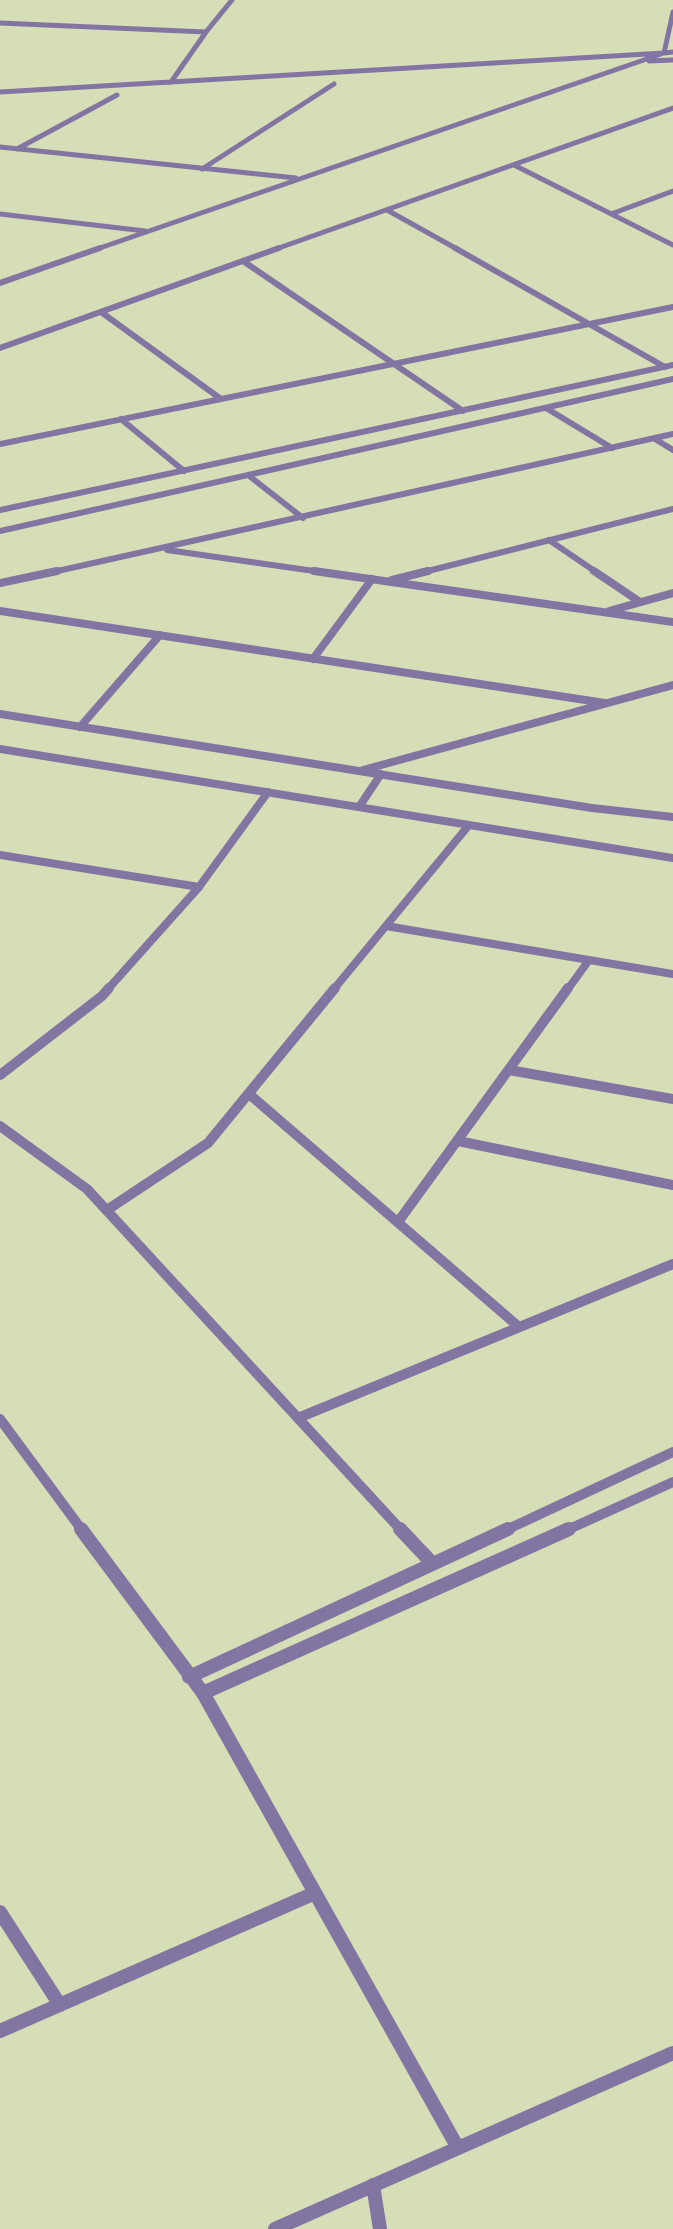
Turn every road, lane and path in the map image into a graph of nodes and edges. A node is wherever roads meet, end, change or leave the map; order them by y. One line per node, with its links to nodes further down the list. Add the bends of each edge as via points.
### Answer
1 (232, 0): 4 (street)
2 (673, 12): 6 (street)
3 (0, 23): 4 (street)
4 (206, 32): 9 (street)
5 (673, 52): 6 (street)
6 (664, 53): 8 (street); 9 (street)
7 (673, 60): 8 (street)
8 (638, 62): 18 (street)
9 (171, 82): 11 (street)
10 (334, 84): 17 (street)
11 (0, 92)
12 (117, 95): 15 (street)
13 (673, 108): 16 (street)
14 (0, 148): 15 (street)
15 (17, 149): 17 (street)
16 (514, 165): 20 (street); 22 (street)
17 (202, 169): 18 (street)
18 (300, 179): 23 (street)
19 (673, 191): 22 (street)
20 (387, 210): 25 (street); 29 (street)
21 (0, 214): 23 (street)
22 (611, 214): 24 (street)
23 (148, 232): 26 (street)
24 (673, 245)
25 (243, 261): 28 (street); 31 (street)
26 (0, 283)
27 (673, 307): 29 (street)
28 (101, 312): 30 (street); 35 (street)
29 (590, 324): 31 (street); 33 (street)
30 (0, 348)
31 (394, 364): 35 (street); 37 (street)
32 (673, 366): 33 (street)
33 (665, 367): 37 (street)
34 (673, 379): 36 (street)
35 (221, 399): 38 (street)
36 (546, 408): 42 (street); 45 (street)
37 (463, 411): 44 (street)
38 (121, 419): 41 (street); 44 (street)
39 (673, 434): 40 (street)
40 (655, 439): 42 (street); 43 (street)
41 (0, 444)
42 (612, 448): 48 (street)
43 (673, 450)
44 (184, 470): 47 (street)
45 (248, 475): 48 (street); 49 (street)
46 (673, 509): 50 (street)
47 (0, 510)
48 (303, 518): 51 (street)
49 (0, 531)
50 (549, 540): 53 (street); 56 (street)
51 (161, 549): 52 (street); 54 (street)
52 (372, 579): 53 (street); 61 (street)
53 (387, 581): 58 (street)
54 (0, 583)
55 (673, 593): 56 (street)
56 (640, 602): 58 (street)
57 (0, 611): 60 (street)
58 (604, 612): 59 (street)
59 (673, 622)
60 (160, 635): 61 (street); 65 (street)
61 (313, 659): 63 (street)
62 (673, 685): 63 (street)
63 (605, 703): 67 (street)
64 (0, 714): 65 (street)
65 (80, 727): 67 (street)
66 (0, 749): 69 (street)
67 (359, 771): 68 (street)
68 (381, 774): 70 (street); 72 (street, via 592,808)
69 (268, 792): 70 (street); 77 (street)
70 (359, 807): 74 (street)
71 (673, 811): 72 (street)
72 (659, 815): 73 (street)
73 (673, 817)
74 (469, 825): 76 (street); 78 (street)
75 (0, 855): 77 (street)
76 (673, 858)
77 (199, 887): 82 (street, via 102,996)
78 (386, 926): 79 (street); 83 (street)
79 (589, 960): 80 (street); 81 (street)
80 (673, 974)
81 (509, 1070): 84 (street); 86 (street)
82 (0, 1075)
83 (249, 1094): 88 (street, via 208,1144); 89 (street)
84 (673, 1099)
85 (0, 1126): 88 (street, via 87,1189)
86 (458, 1141): 87 (street); 89 (street)
87 (673, 1185)
88 (107, 1210): 92 (street)
89 (398, 1222): 91 (street)
90 (673, 1264): 91 (street)
91 (519, 1327): 92 (street)
92 (298, 1418): 96 (street)
93 (0, 1419): 97 (street)
94 (673, 1452): 96 (street)
95 (673, 1482): 98 (street)
96 (432, 1563): 97 (street)
97 (188, 1676): 98 (street)
98 (203, 1693): 99 (street)
99 (315, 1893): 101 (street); 104 (street)
100 (0, 1912): 101 (street)
101 (60, 2005): 102 (street)
102 (0, 2031)
103 (673, 2053): 104 (street)
104 (458, 2148): 105 (street)
105 (373, 2185): 106 (street); 107 (street)
106 (275, 2229)
107 (380, 2229)

